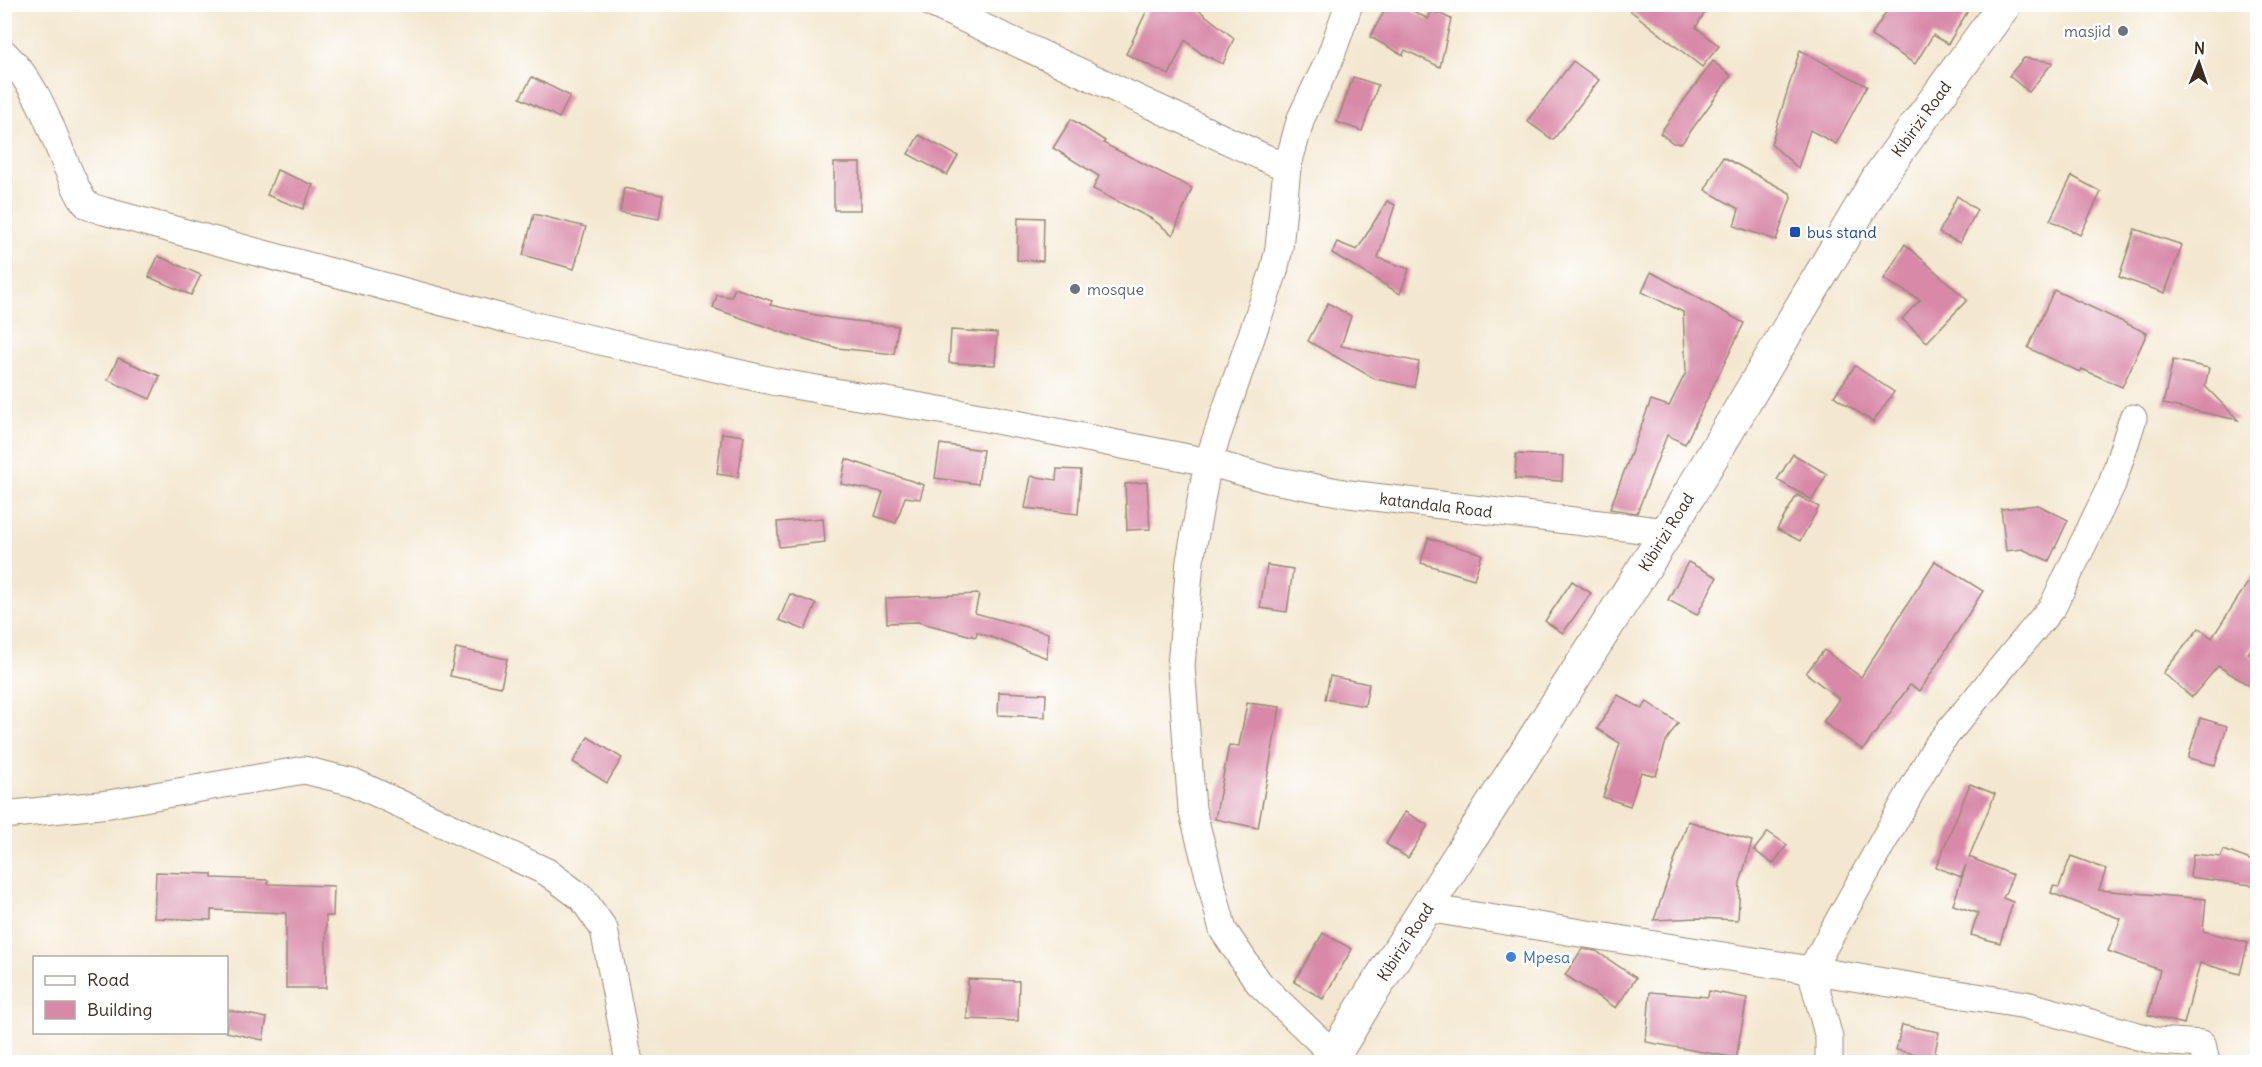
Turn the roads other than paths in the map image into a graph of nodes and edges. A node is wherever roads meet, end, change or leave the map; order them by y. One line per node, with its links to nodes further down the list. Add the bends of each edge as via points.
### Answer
1 (933, 4): 5 (street)
2 (1349, 4): 5 (street, via 1330,58 1301,118)
3 (2005, 4): 8 (street, Kibirizi Road, via 1879,177)
4 (4, 53): 7 (street, katandala Road, via 22,70 39,96 75,187 88,206 510,320 776,382)
5 (1287, 168): 7 (street, via 1274,271)
6 (2133, 418): 11 (street, via 2112,484 2053,606 1936,747)
7 (1208, 462): 8 (street, katandala Road, via 1268,480 1349,494); 12 (street, via 1190,561 1181,666 1192,810 1222,930 1258,983)
8 (1667, 532): 10 (street, Kibirizi Road)
9 (4, 815): 13 (street, via 109,804 304,770 353,782 547,872 582,898 604,929)
10 (1426, 908): 11 (street); 12 (street, Kibirizi Road)
11 (1811, 970): 14 (street, via 1829,1038); 15 (street, via 2026,1005 2150,1040 2202,1044)
12 (1333, 1059)
13 (629, 1062)
14 (1828, 1062)
15 (2206, 1062)

